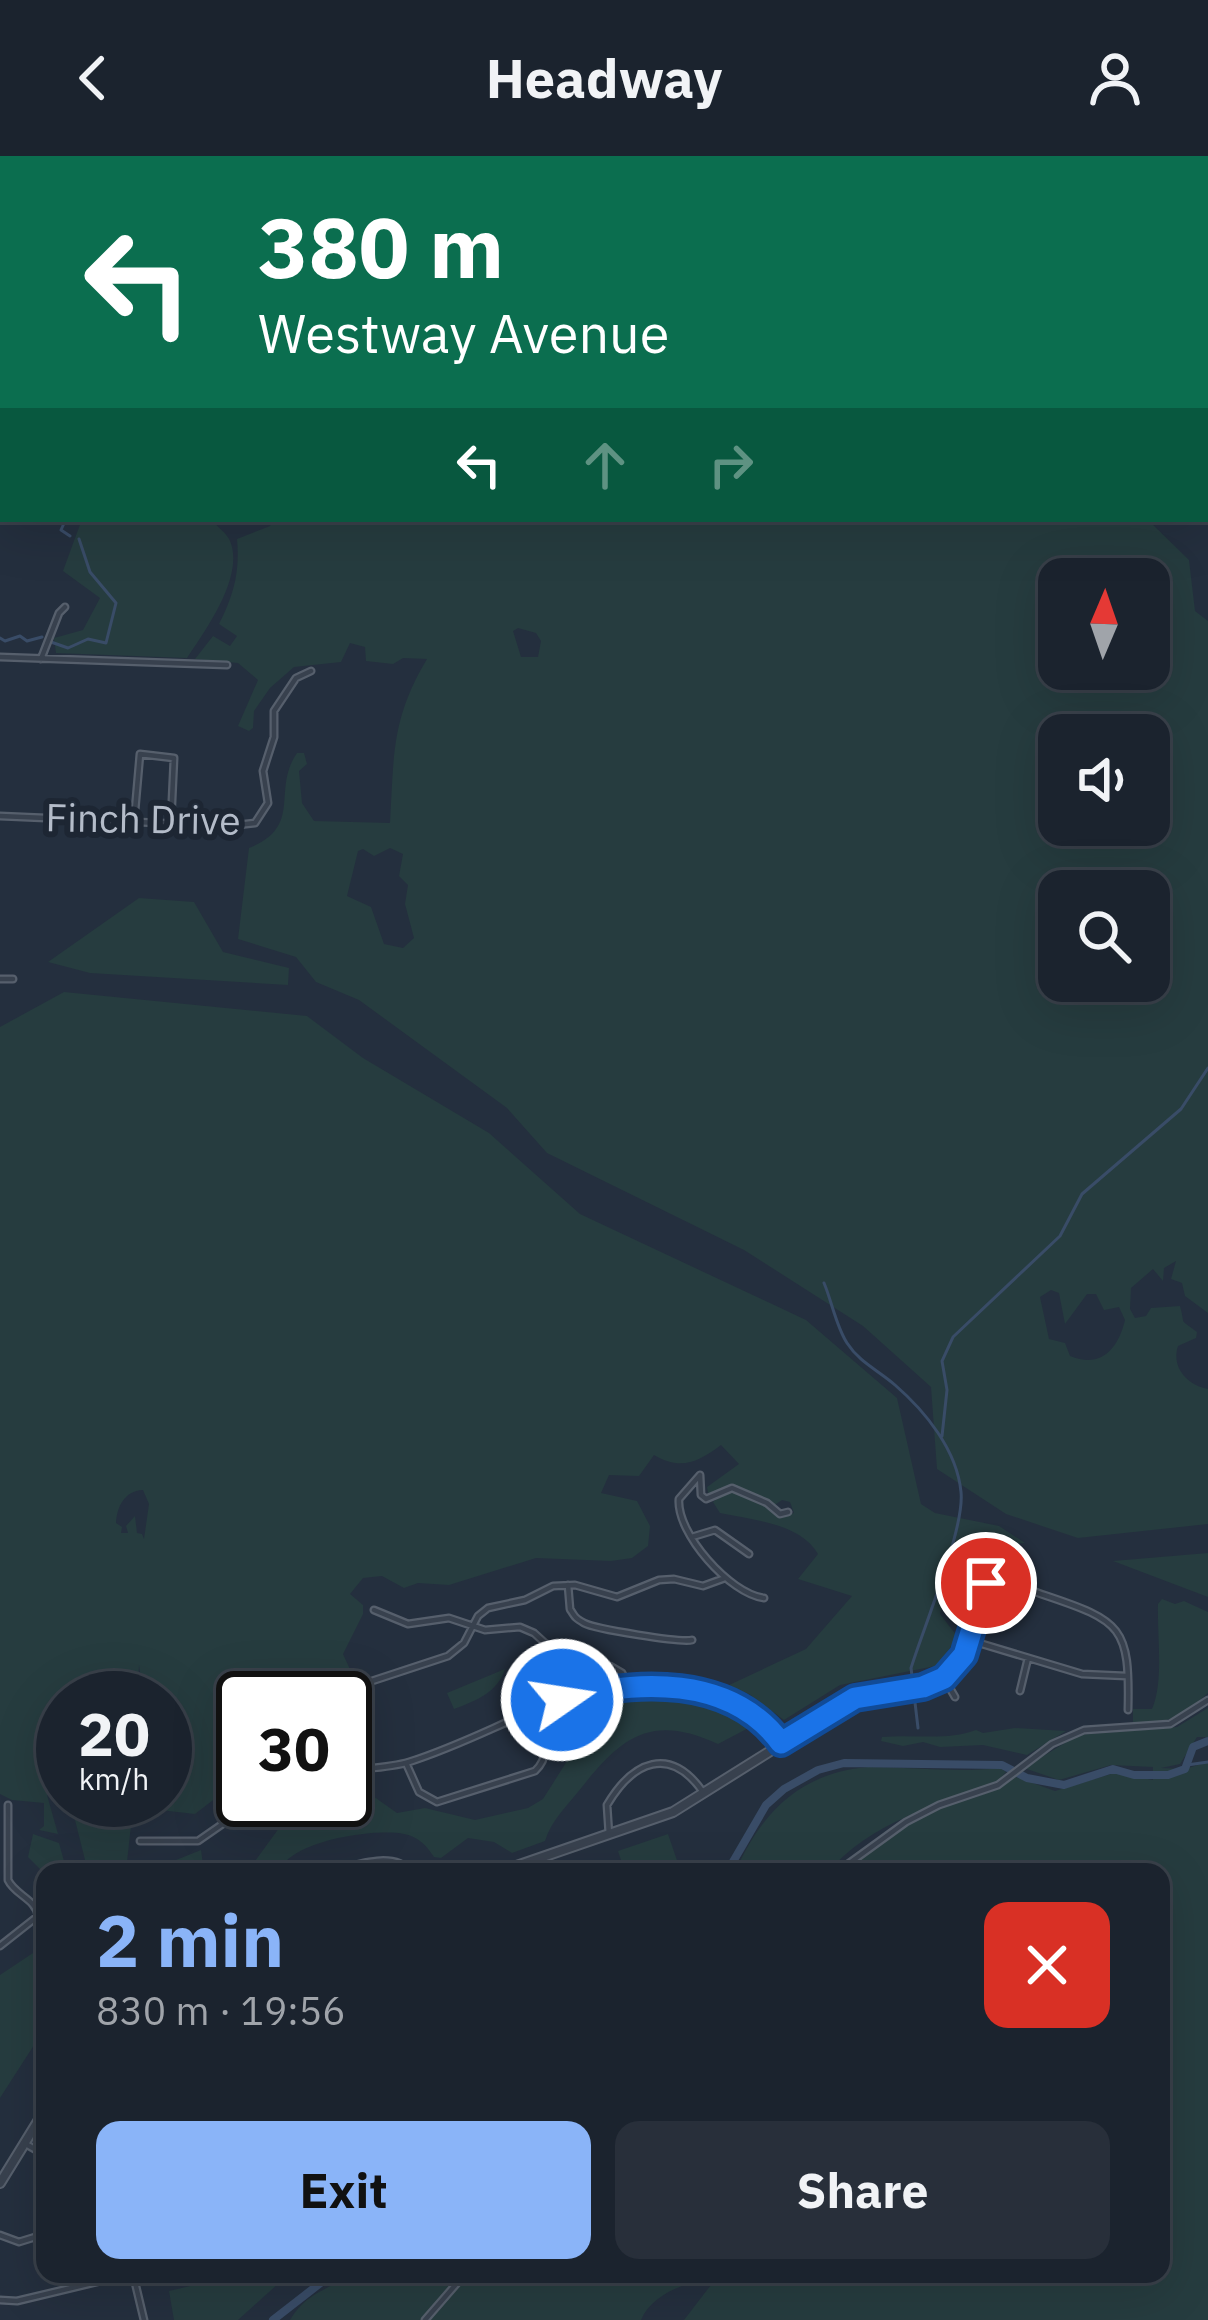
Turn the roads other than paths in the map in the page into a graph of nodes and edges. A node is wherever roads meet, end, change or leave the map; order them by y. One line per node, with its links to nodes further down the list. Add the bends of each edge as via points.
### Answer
1 (64, 607): 3 (street)
2 (0, 658): 3 (street)
3 (41, 659): 4 (street)
4 (227, 665)
5 (311, 671): 8 (street, Finch Drive, via 296,678 274,711 263,766 268,803 259,820)
6 (0, 816): 7 (street, Finch Drive)
7 (134, 822): 8 (street, Finch Drive); 8 (street, via 137,756 155,754 173,758)
8 (171, 823)
9 (0, 979): 10 (street)
10 (13, 980)
11 (788, 1512): 12 (street, via 732,1489 706,1499 700,1474 678,1509)
12 (692, 1537): 13 (street, via 715,1530); 14 (street)
13 (749, 1554)
14 (725, 1578): 16 (street, via 703,1586 658,1580 617,1597); 17 (street)
15 (988, 1580): 21 (street); 23 (street, via 1106,1620 1128,1654)
16 (568, 1585): 19 (street, via 488,1608); 20 (street, via 570,1609 587,1624)
17 (764, 1598)
18 (374, 1610): 19 (street, via 408,1624 448,1618)
19 (473, 1625): 25 (street, via 448,1656); 26 (street, via 525,1628 567,1663 615,1668)
20 (692, 1640)
21 (969, 1640): 22 (street); 24 (street)
22 (1028, 1658): 23 (street, via 1082,1674); 27 (street)
23 (1129, 1676): 31 (street)
24 (944, 1678): 28 (street); 32 (street, via 855,1698)
25 (372, 1681)
26 (627, 1685): 30 (street); 32 (street, via 722,1697 754,1712)
27 (1020, 1691)
28 (955, 1697)
29 (1208, 1700): 42 (street, via 1170,1724 1084,1730 1052,1744 983,1793 906,1822)
30 (532, 1708): 33 (street); 33 (street, via 546,1749 535,1771 437,1802 419,1792)
31 (1128, 1710)
32 (781, 1743): 35 (street)
33 (406, 1762): 34 (street)
34 (372, 1767)
35 (704, 1794): 38 (street); 38 (street, via 682,1769 635,1768 608,1805)
36 (8, 1805): 40 (street)
37 (218, 1827): 39 (street, via 198,1841)
38 (609, 1835): 41 (street)
39 (140, 1841)
40 (3, 1861): 43 (street, via 9,1882)
41 (539, 1863)
42 (849, 1863)
43 (36, 1910)
44 (36, 1918): 45 (street)
45 (0, 1946)
46 (36, 2124): 47 (street)
47 (23, 2143): 48 (street); 49 (street)
48 (36, 2150)
49 (0, 2182)
50 (0, 2235): 51 (street)
51 (36, 2237)
52 (92, 2283): 55 (street)
53 (134, 2283): 56 (street)
54 (457, 2283): 57 (street)
55 (0, 2300)
56 (144, 2320)
57 (424, 2320)

